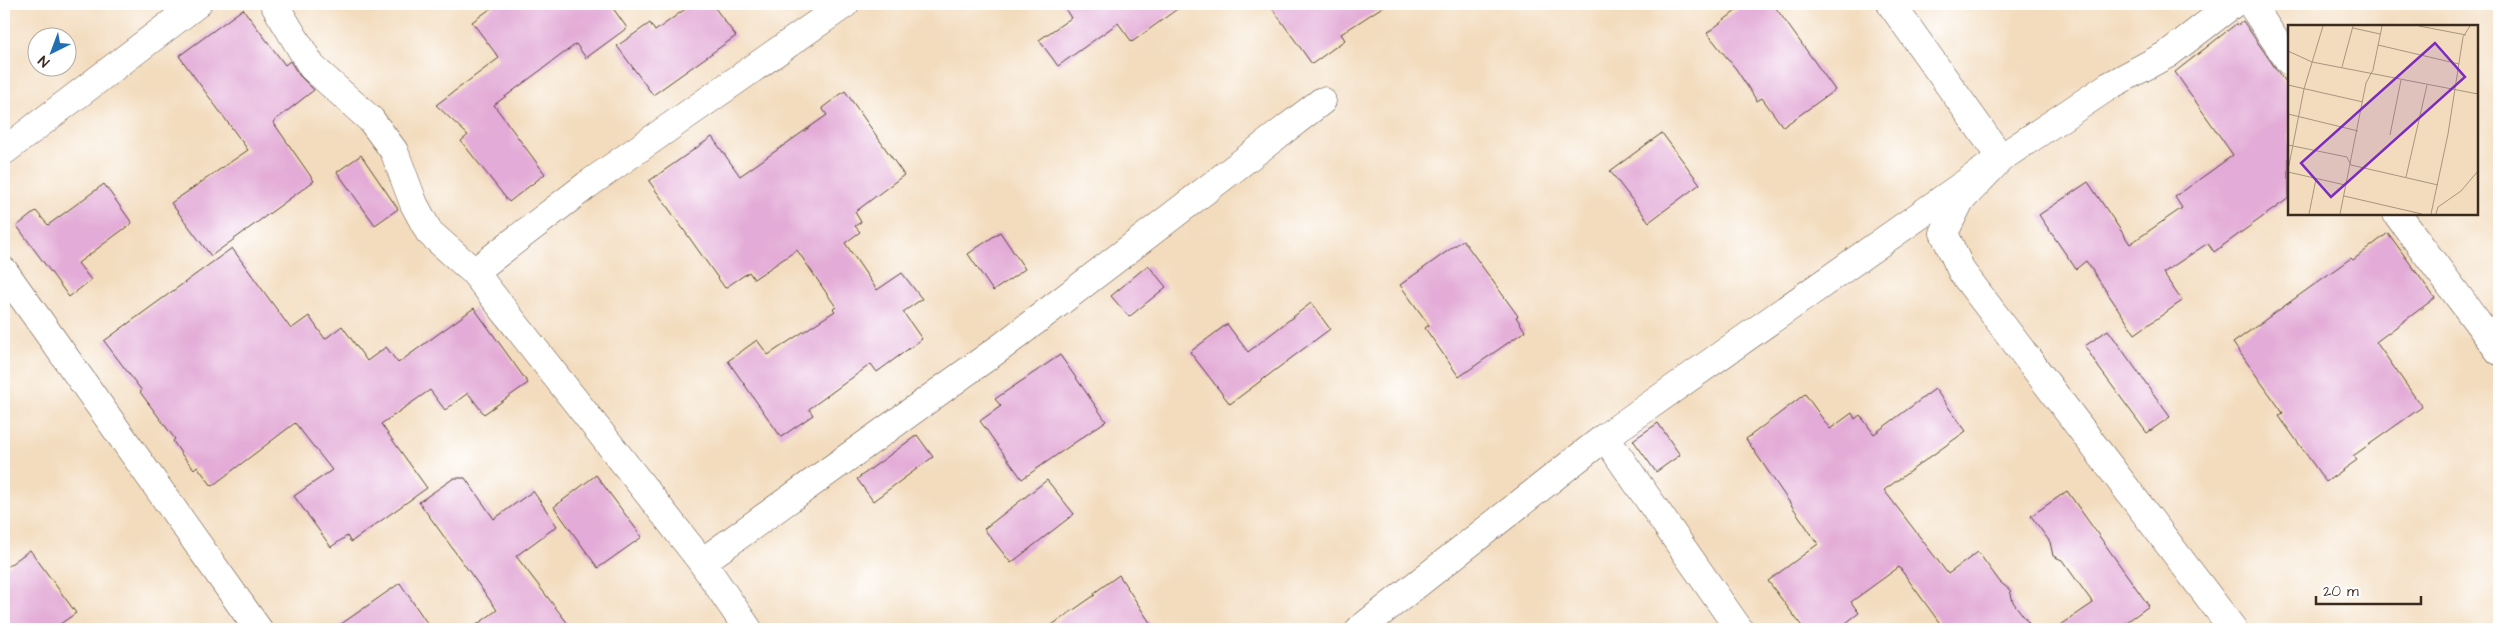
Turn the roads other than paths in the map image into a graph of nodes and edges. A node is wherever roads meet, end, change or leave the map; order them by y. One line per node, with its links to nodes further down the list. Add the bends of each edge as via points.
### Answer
1 (197, 4): 9 (street)
2 (274, 4): 13 (street, via 312,67 371,120 394,151 414,204 429,232)
3 (846, 4): 13 (street, via 587,185)
4 (1892, 4): 10 (street)
5 (2233, 4): 10 (street, via 2168,54 2109,86)
6 (2251, 4): 7 (street)
7 (2288, 60)
8 (1322, 101): 17 (street, via 1004,345)
9 (4, 151)
10 (2001, 158): 16 (street); 22 (street, via 1960,201 1944,233 1962,272)
11 (2398, 215): 14 (street)
12 (4, 271): 18 (street)
13 (474, 272): 17 (street)
14 (2491, 321): 15 (street)
15 (2499, 351)
16 (1605, 437): 20 (street); 21 (street)
17 (702, 562): 19 (street)
18 (258, 629)
19 (748, 629)
20 (1360, 629)
21 (1739, 629)
22 (2233, 629)

